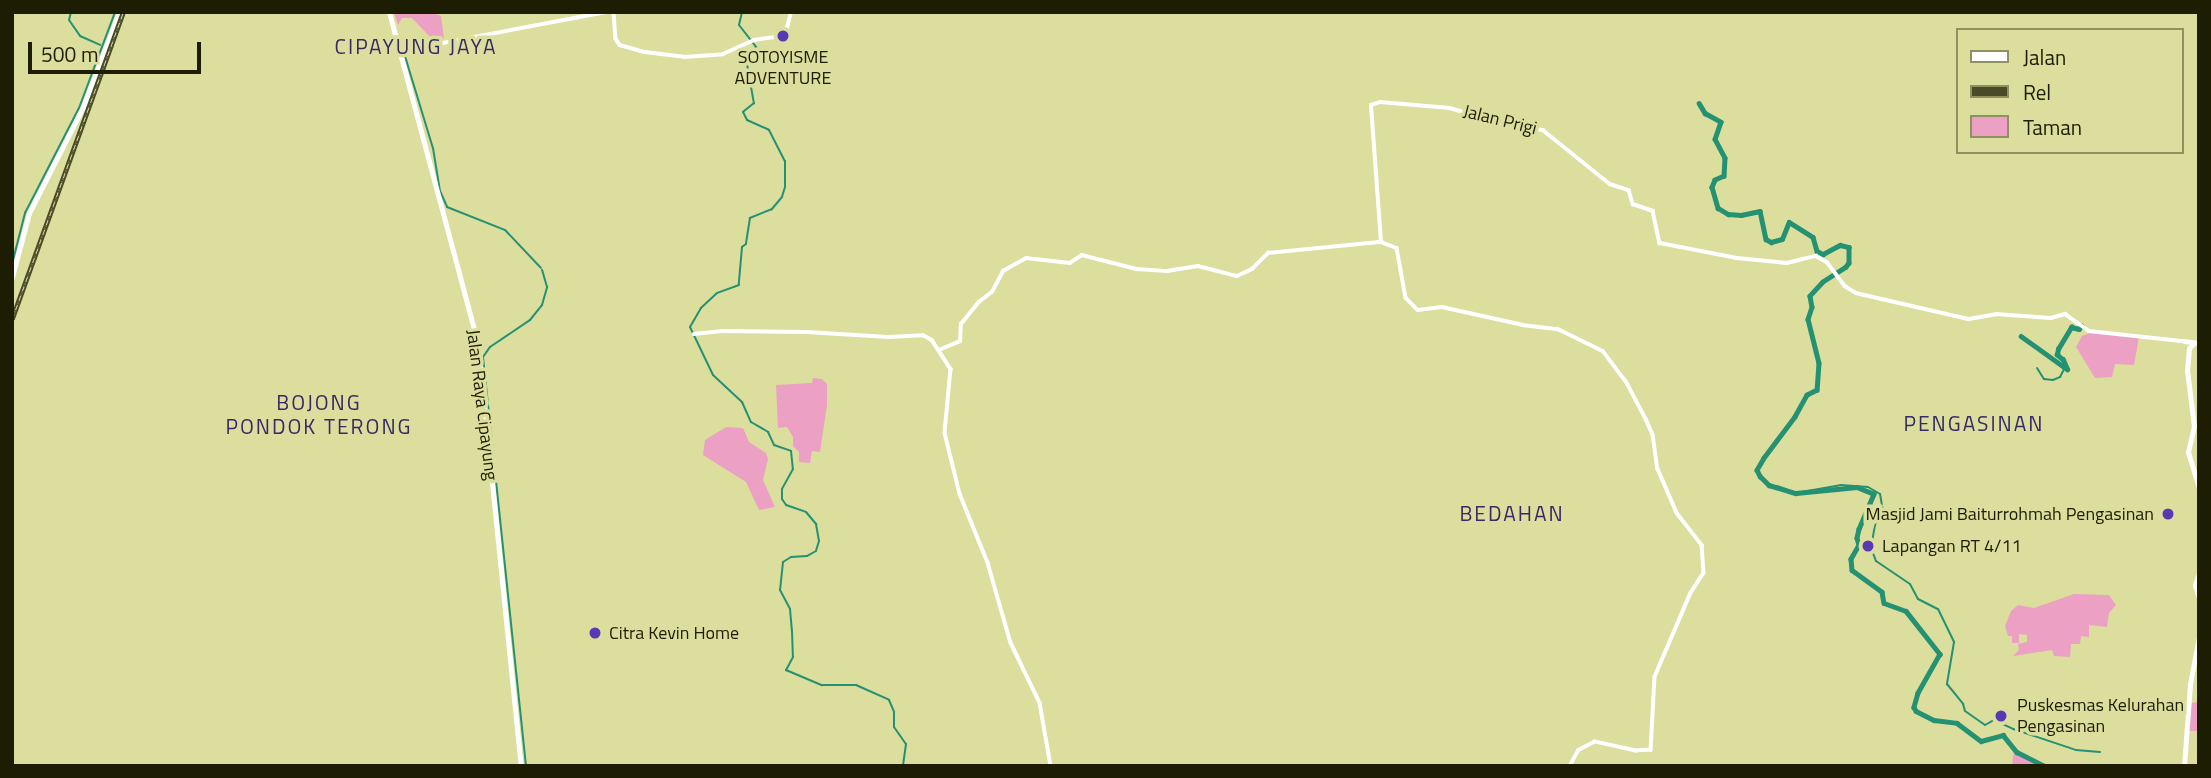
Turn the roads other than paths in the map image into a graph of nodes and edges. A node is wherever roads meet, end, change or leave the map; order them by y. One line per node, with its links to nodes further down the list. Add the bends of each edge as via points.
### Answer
1 (119, 12): 8 (main road, via 83,107 29,213)
2 (389, 12): 5 (main road, Jalan Raya Cipayung)
3 (791, 12): 4 (street, via 790,22 780,34 725,53 674,57 618,43)
4 (611, 13): 6 (street)
5 (399, 40): 6 (main road, Jalan Raya Cipayung); 6 (street)
6 (403, 49): 17 (main road, Jalan Raya Cipayung, via 478,345)
7 (1381, 242): 10 (street, Jalan Prigi, via 1371,105 1454,109 1543,130 1610,184 1629,190 1633,205 1651,209 1659,242 1737,258 1792,261 1816,256 1858,294 1952,316 2051,318 2065,314 2114,335); 12 (street, via 1268,253 1237,276 1198,266 1137,269 1083,255 1070,262 1026,258 1003,271 992,292 961,324 960,341); 19 (street, via 1397,248 1406,298 1418,310 1442,307 1559,329 1603,351 1644,413 1658,469 1677,513 1701,543 1704,573 1656,677 1651,750 1595,743 1579,750)
8 (12, 277)
9 (696, 333): 12 (street, via 923,335)
10 (2184, 341): 11 (main road)
11 (2194, 345): 13 (main road, via 2187,385 2194,426 2188,452)
12 (939, 350): 18 (street, via 951,369 946,439 960,494 989,567 1011,643 1040,703)
13 (2199, 488)
14 (2199, 573): 15 (main road, via 2195,585)
15 (2199, 598)
16 (2199, 637): 20 (main road, via 2190,684)
17 (521, 766)
18 (1051, 766)
19 (1570, 766)
20 (2184, 766)

